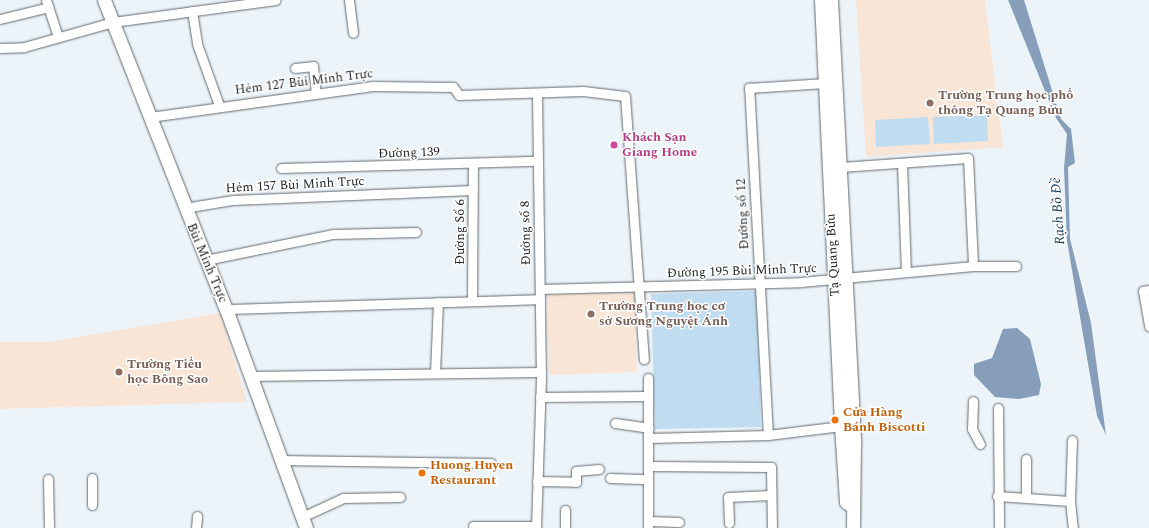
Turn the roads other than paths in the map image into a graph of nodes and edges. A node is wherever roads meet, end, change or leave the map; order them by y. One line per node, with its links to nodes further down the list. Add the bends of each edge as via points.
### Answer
1 (104, 0): 10 (main road, Bùi Minh Trực)
2 (276, 0): 6 (street)
3 (349, 0): 11 (street)
4 (820, 0): 15 (main road, Tạ Quang Bửu)
5 (831, 0): 23 (main road, Tạ Quang Bửu)
6 (244, 2): 8 (street)
7 (48, 4): 9 (street); 12 (street)
8 (192, 11): 10 (street); 18 (street, via 197,44)
9 (0, 19)
10 (113, 22): 12 (street); 19 (main road, Bùi Minh Trực)
11 (353, 33)
12 (58, 37): 13 (street, via 24,47)
13 (0, 48)
14 (295, 68): 16 (street, via 313,66)
15 (825, 83): 32 (main road, Tạ Quang Bửu); 33 (street, Đường số 12, via 749,88)
16 (316, 93): 17 (street, Hẻm 127 Bùi Minh Trực, via 373,86 453,87 459,95); 18 (street, Hẻm 127 Bùi Minh Trực)
17 (537, 94): 20 (street, Đường số 8); 34 (street, via 583,91 625,96)
18 (219, 105): 19 (street, Hẻm 127 Bùi Minh Trực)
19 (150, 117): 26 (main road, Bùi Minh Trực)
20 (538, 161): 21 (street, Đường 139); 35 (street, Đường số 8)
21 (473, 163): 24 (street, Đường 139); 25 (street, Đường Số 6)
22 (902, 164): 23 (street); 29 (street, via 968,158); 31 (street)
23 (841, 167): 32 (main road, Tạ Quang Bửu)
24 (281, 168)
25 (473, 190): 26 (street, Hẻm 157 Bùi Minh Trực, via 233,200); 38 (street, Đường Số 6)
26 (184, 208): 28 (main road, Bùi Minh Trực)
27 (416, 232): 28 (street, via 333,234)
28 (206, 260): 40 (main road, Bùi Minh Trực)
29 (973, 266): 30 (street, Đường 195 Bùi Minh Trực); 31 (street, Đường 195 Bùi Minh Trực)
30 (1016, 266)
31 (906, 271): 32 (street, Đường 195 Bùi Minh Trực)
32 (839, 280): 33 (street, Đường 195 Bùi Minh Trực); 52 (main road, Tạ Quang Bửu); 73 (main road, Tạ Quang Bửu, via 854,453 856,500)
33 (760, 284): 34 (street, Đường 195 Bùi Minh Trực); 54 (street, Đường số 12)
34 (640, 286): 35 (street, Đường 195 Bùi Minh Trực); 42 (street)
35 (540, 289): 37 (street, Đường số 8)
36 (1149, 290): 41 (street, via 1143,291)
37 (540, 299): 38 (street); 43 (street, Đường số 8)
38 (472, 300): 39 (street)
39 (438, 302): 40 (street); 44 (street)
40 (226, 309): 45 (main road, Bùi Minh Trực)
41 (1149, 326)
42 (644, 359)
43 (541, 372): 44 (street); 48 (street, Đường số 8)
44 (435, 373): 45 (street)
45 (249, 376): 58 (main road, Bùi Minh Trực)
46 (648, 378): 47 (street)
47 (648, 396): 48 (street); 53 (street)
48 (540, 397): 66 (street, Đường số 8)
49 (973, 401): 56 (street, via 972,429)
50 (998, 408): 68 (street)
51 (615, 422): 53 (street)
52 (841, 426): 54 (street); 73 (main road, Tạ Quang Bửu, via 846,502)
53 (649, 433): 54 (street); 60 (street)
54 (768, 435)
55 (1072, 440): 71 (street)
56 (980, 444)
57 (1026, 459): 70 (street)
58 (279, 460): 59 (street); 76 (main road, Bùi Minh Trực)
59 (491, 464)
60 (649, 466): 65 (street); 67 (street, via 771,467)
61 (599, 469): 66 (street, via 576,471 576,482)
62 (92, 478): 72 (street)
63 (610, 478): 65 (street)
64 (48, 479): 82 (street)
65 (648, 480): 79 (street)
66 (538, 481): 81 (street, Đường số 8)
67 (772, 495): 78 (street, via 728,497); 85 (street)
68 (997, 496): 70 (street); 87 (street)
69 (400, 497): 76 (street, via 343,498)
70 (1026, 498): 71 (street)
71 (1070, 501): 88 (street)
72 (92, 505)
73 (852, 506): 86 (main road, Tạ Quang Bửu)
74 (565, 510): 84 (street)
75 (197, 516): 83 (street)
76 (304, 522)
77 (679, 522): 79 (street)
78 (729, 523)
79 (648, 525)
80 (474, 526): 81 (street)
81 (536, 527)
82 (48, 528)
83 (196, 528)
84 (565, 528)
85 (772, 528)
86 (853, 528)
87 (999, 528)
88 (1073, 528)

